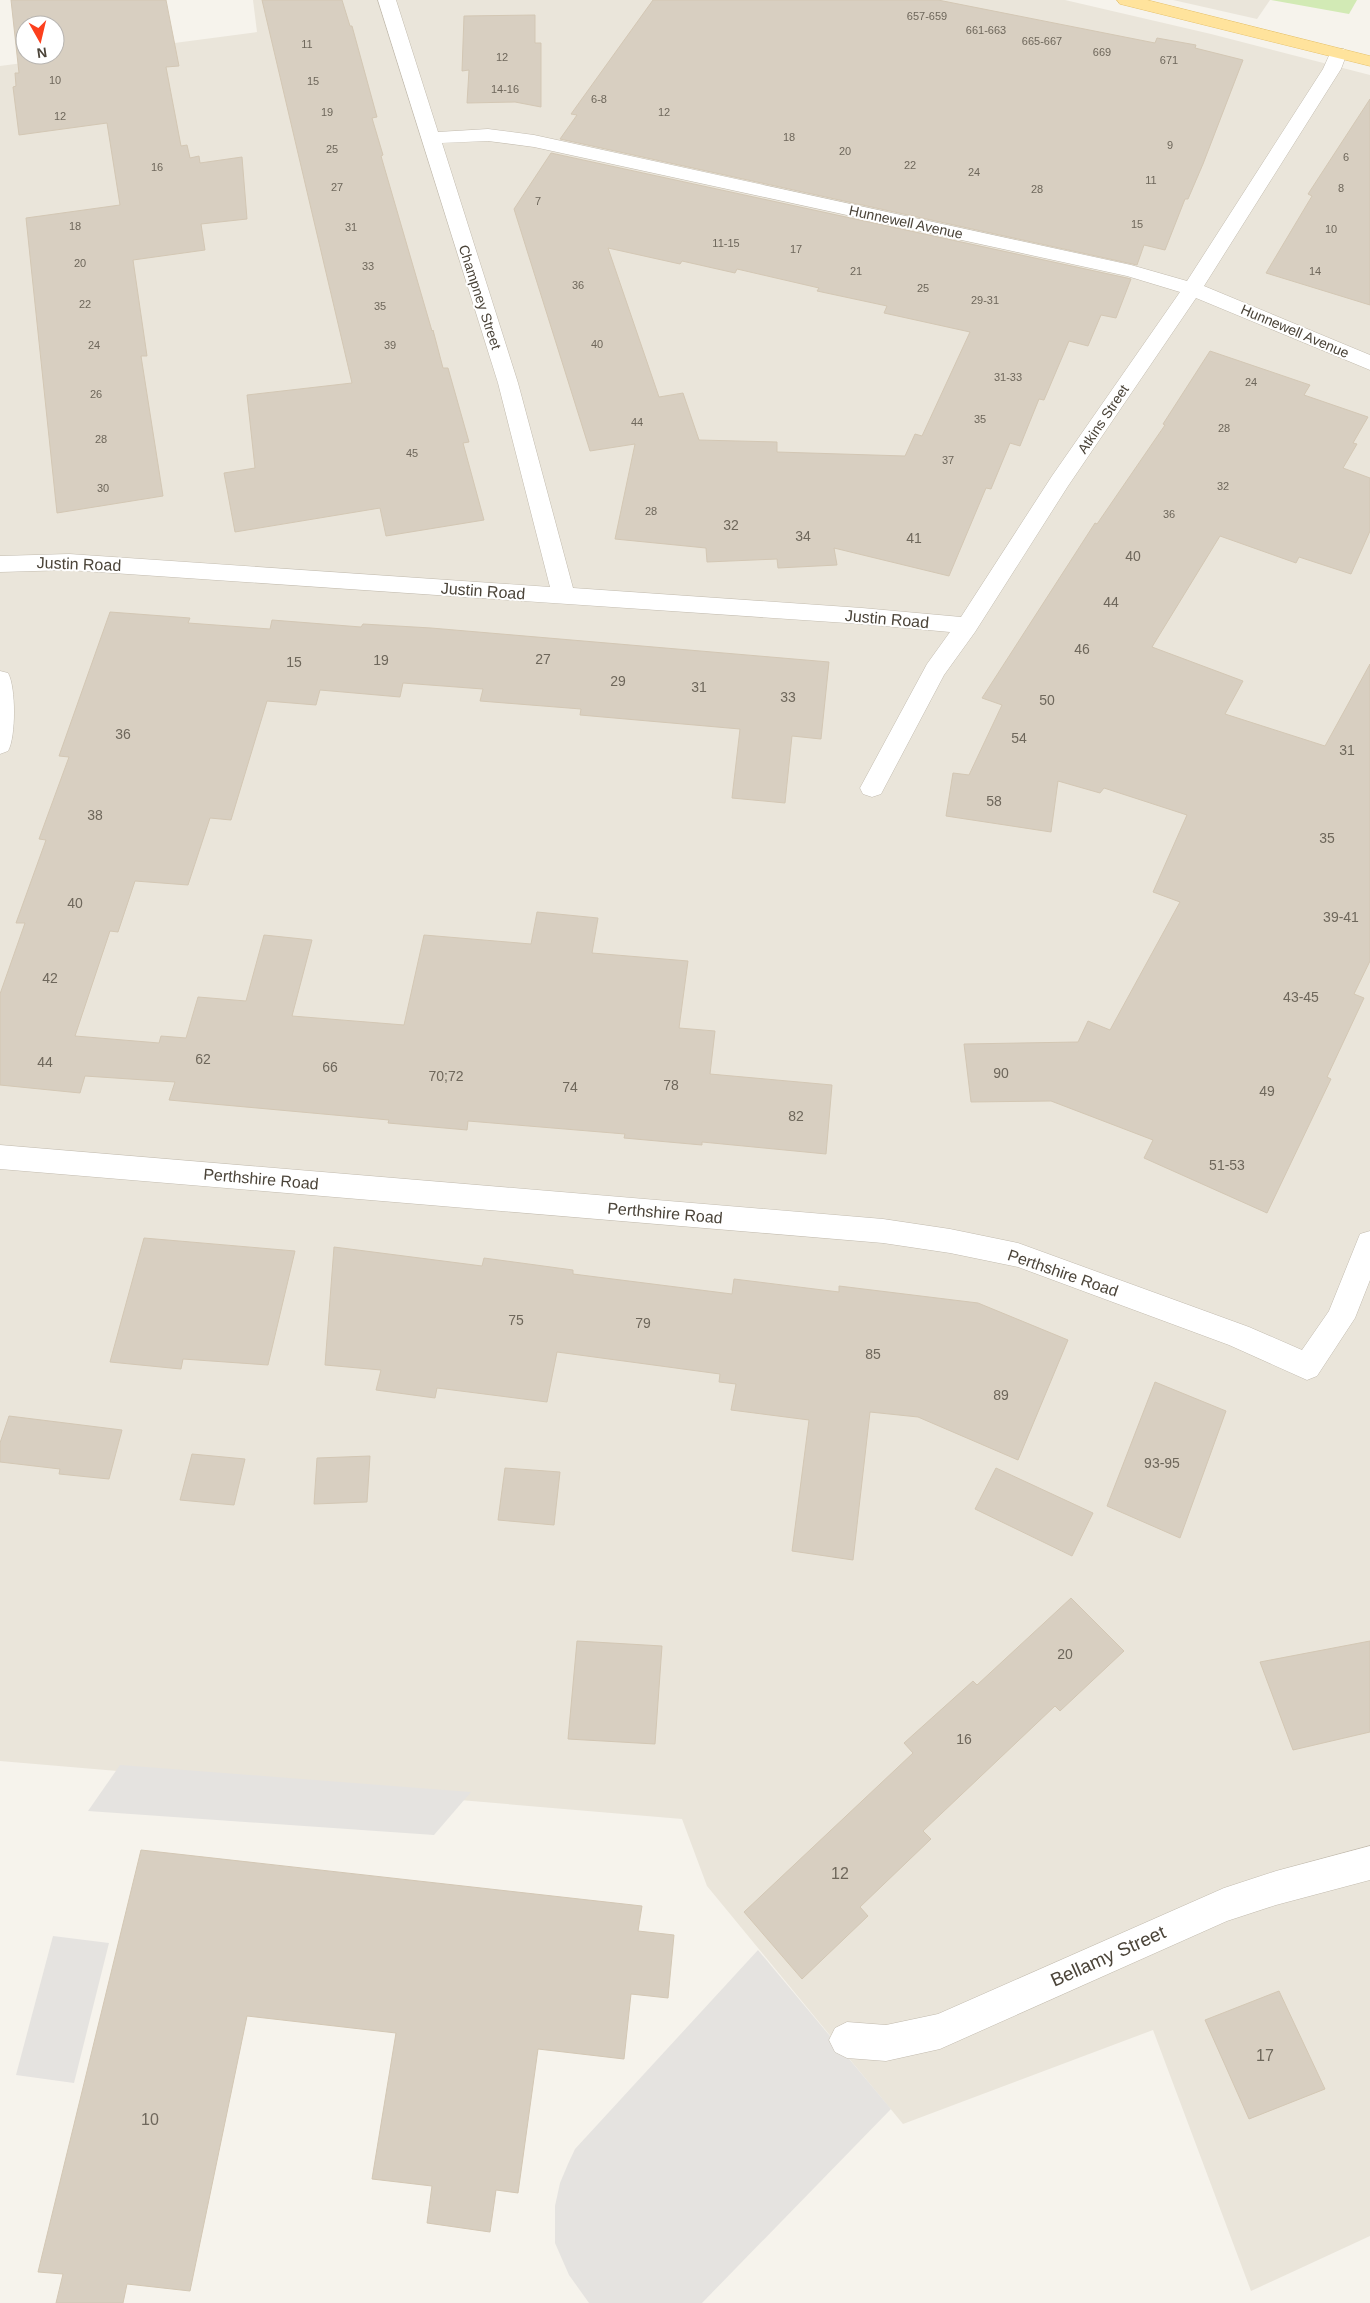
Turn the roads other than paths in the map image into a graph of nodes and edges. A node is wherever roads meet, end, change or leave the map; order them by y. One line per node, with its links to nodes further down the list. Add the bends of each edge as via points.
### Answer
1 (387, 0): 5 (street, Champney Street)
2 (1126, 0): 3 (main road)
3 (1338, 53): 4 (main road); 6 (street, Atkins Street, via 1332,69)
4 (1370, 61)
5 (429, 138): 6 (street, Hunnewell Avenue, via 488,135 534,141 1131,271); 9 (street, Champney Street, via 508,383)
6 (1192, 289): 7 (street, Hunnewell Avenue); 10 (street, Atkins Street, via 1060,481)
7 (1370, 363)
8 (0, 564): 9 (street, Justin Road, via 69,562)
9 (564, 597): 10 (street, Justin Road)
10 (966, 626): 13 (street, Atkins Street, via 935,670)
11 (0, 679): 12 (street)
12 (0, 745)
13 (872, 788)
14 (0, 1157): 15 (street, Perthshire Road, via 883,1231 950,1241 1018,1255 1239,1336 1307,1367 1341,1318)
15 (1370, 1244)
16 (1370, 1863): 17 (street, Bellamy Street, via 1224,1905 940,2031 886,2043)
17 (847, 2040)

